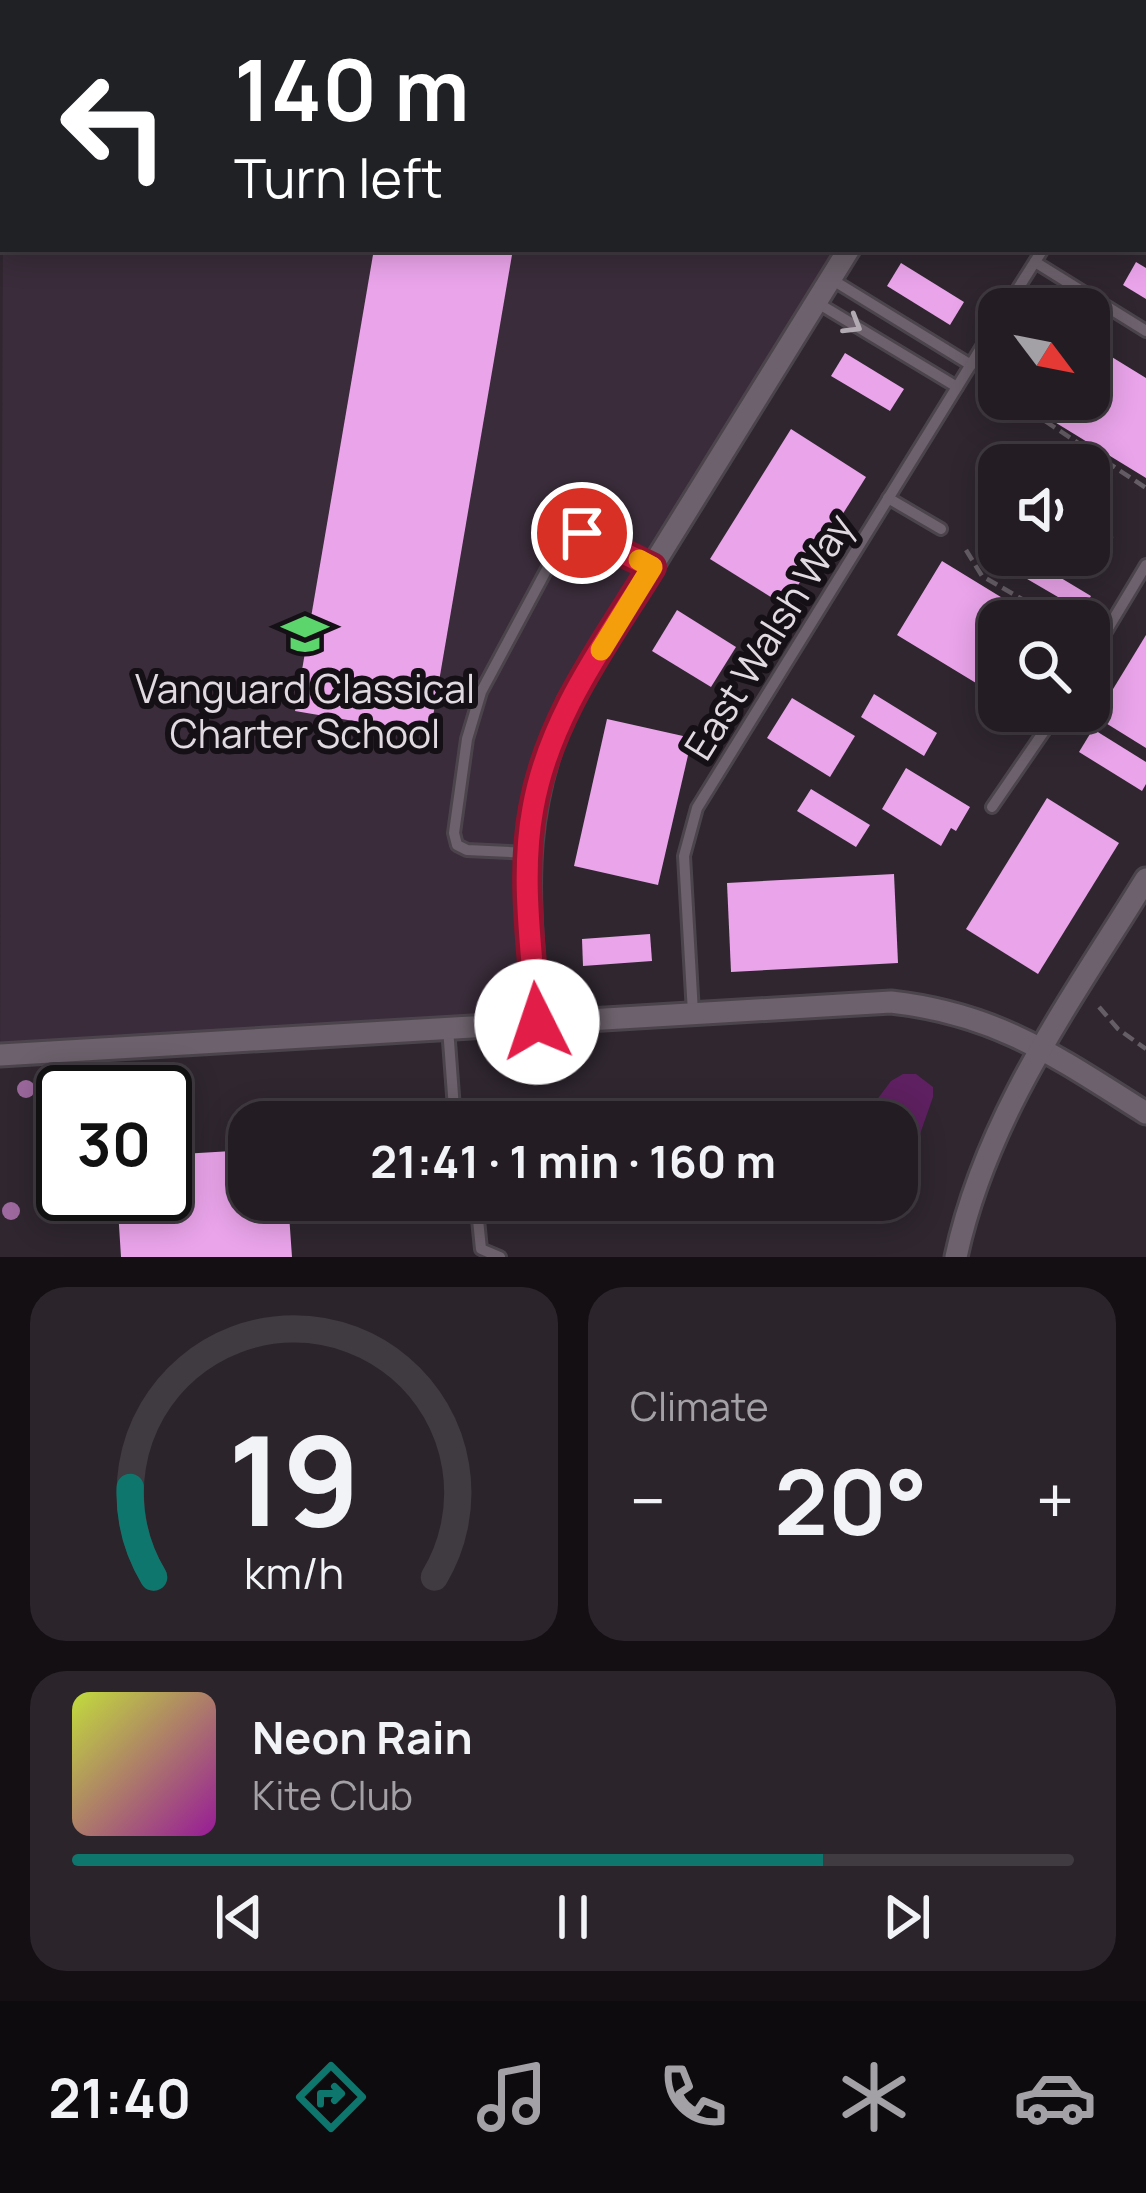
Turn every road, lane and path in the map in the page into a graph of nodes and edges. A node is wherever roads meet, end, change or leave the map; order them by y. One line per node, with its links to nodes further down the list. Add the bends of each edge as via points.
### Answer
1 (847, 252): 4 (street)
2 (1040, 252): 3 (lane)
3 (1035, 262): 5 (lane); 8 (lane)
4 (830, 278): 6 (street); 7 (lane)
5 (1018, 288)
6 (816, 302): 9 (lane, one-way to 9); 19 (street)
7 (904, 324): 9 (lane); 11 (lane)
8 (1146, 331)
9 (890, 347): 12 (lane)
10 (978, 353): 11 (lane, East Walsh Way)
11 (971, 364): 12 (lane, East Walsh Way)
12 (957, 387): 15 (lane, East Walsh Way)
13 (1046, 421): 14 (path)
14 (1146, 488)
15 (888, 498): 16 (lane); 27 (lane, East Walsh Way, via 697,808 684,856)
16 (941, 530)
17 (966, 550): 20 (path, via 982,576)
18 (1146, 565): 21 (lane)
19 (652, 567): 24 (street, via 554,736); 24 (lane, via 582,533 570,536 482,692 467,739 457,844)
20 (1024, 600)
21 (1110, 625)
22 (1044, 732): 23 (lane)
23 (992, 807)
24 (529, 854): 28 (street)
25 (1146, 879): 30 (street)
26 (1099, 1006): 31 (path)
27 (693, 1012): 28 (street); 30 (street, via 891,1002 968,1015)
28 (537, 1022): 29 (street)
29 (448, 1028): 32 (street); 33 (lane)
30 (1042, 1048): 34 (street); 37 (street, via 981,1166)
31 (1146, 1049)
32 (0, 1055)
33 (453, 1101)
34 (1146, 1113)
35 (478, 1221): 36 (lane, via 481,1249)
36 (500, 1257)
37 (956, 1257)

